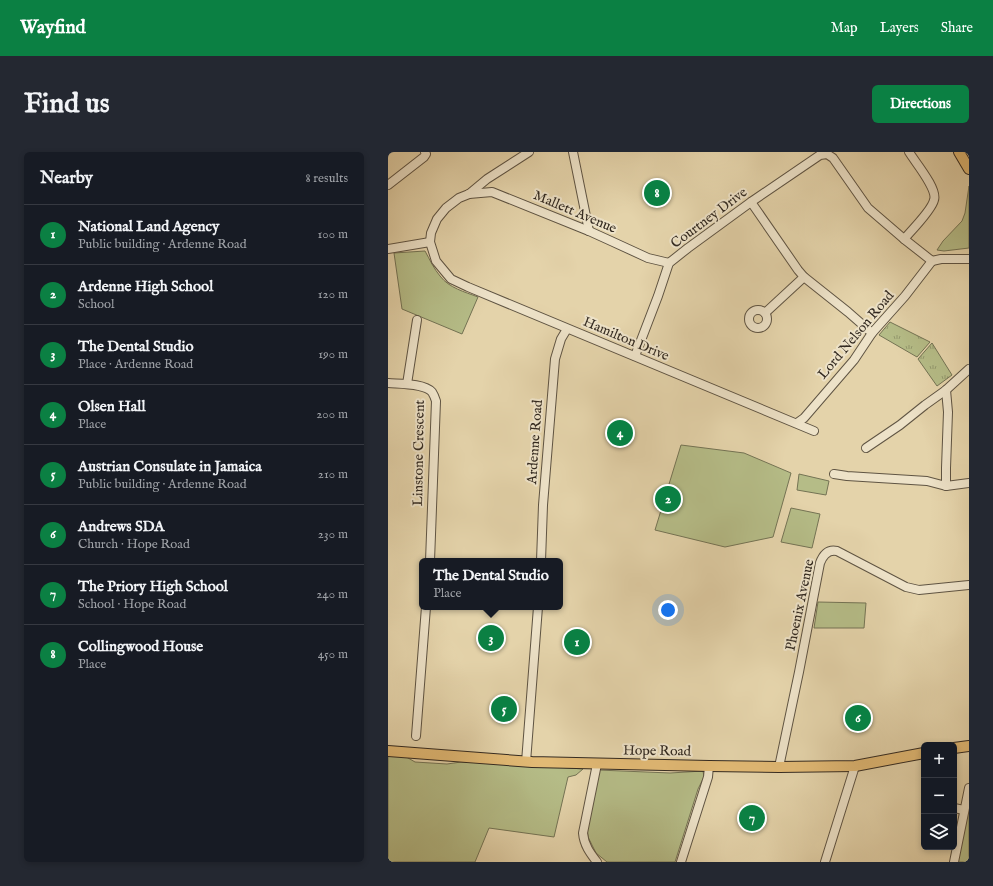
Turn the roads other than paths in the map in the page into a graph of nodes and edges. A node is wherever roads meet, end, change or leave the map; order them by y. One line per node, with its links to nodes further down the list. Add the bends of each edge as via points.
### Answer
1 (426, 152): 7 (street, via 424,157)
2 (530, 152): 8 (street, via 487,179)
3 (573, 152): 10 (street)
4 (909, 152): 11 (street, via 931,185 935,200)
5 (959, 152): 6 (main road)
6 (969, 169)
7 (388, 185)
8 (469, 194): 10 (street, Mallett Avenue, via 492,192); 12 (street, via 459,198 436,219)
9 (751, 202): 11 (street, Courtney Drive, via 820,155 827,154 837,163 868,208); 16 (street, Courtney Drive); 17 (street)
10 (589, 231): 16 (street, Mallett Avenue, via 648,258)
11 (904, 239): 15 (street)
12 (430, 242): 13 (street); 20 (street, Hamilton Drive, via 436,261 451,279)
13 (388, 249)
14 (969, 259): 15 (street, via 941,258)
15 (932, 261): 21 (street, Lord Nelson Road)
16 (669, 264): 22 (street, Courtney Drive)
17 (804, 277): 18 (street); 21 (street)
18 (764, 313)
19 (417, 320): 26 (street)
20 (567, 329): 22 (street, Hamilton Drive); 35 (street, Ardenne Road, via 554,358)
21 (872, 333): 28 (street, Lord Nelson Road, via 854,360)
22 (635, 356): 28 (street, Hamilton Drive)
23 (966, 372): 24 (street); 27 (street)
24 (969, 382)
25 (388, 383): 26 (street, Linstone Crescent)
26 (407, 384): 34 (street, Linstone Crescent, via 427,388 436,401)
27 (946, 390): 30 (street); 33 (street)
28 (798, 423): 29 (street, Hamilton Drive)
29 (814, 431)
30 (866, 448)
31 (834, 474): 33 (street, via 927,481)
32 (969, 483): 33 (street)
33 (946, 486)
34 (430, 558)
35 (541, 558)
36 (969, 585): 48 (street, Phoenix Avenue, via 913,589 837,551 828,551 820,563)
37 (426, 610): 39 (street)
38 (538, 610): 44 (street)
39 (416, 736)
40 (969, 746): 41 (main road)
41 (957, 748)
42 (388, 751): 44 (main road, Hope Road)
43 (921, 754): 47 (main road, Hope Road)
44 (526, 762): 45 (main road, Hope Road)
45 (597, 764): 46 (main road, Hope Road); 52 (street, via 583,833 585,845)
46 (709, 766): 48 (main road, Hope Road); 53 (street, via 708,777)
47 (855, 766): 48 (main road, Hope Road); 54 (street)
48 (779, 767)
49 (969, 788): 51 (street)
50 (957, 809): 51 (street)
51 (964, 810): 55 (street)
52 (597, 862)
53 (681, 862)
54 (825, 862)
55 (954, 862)

